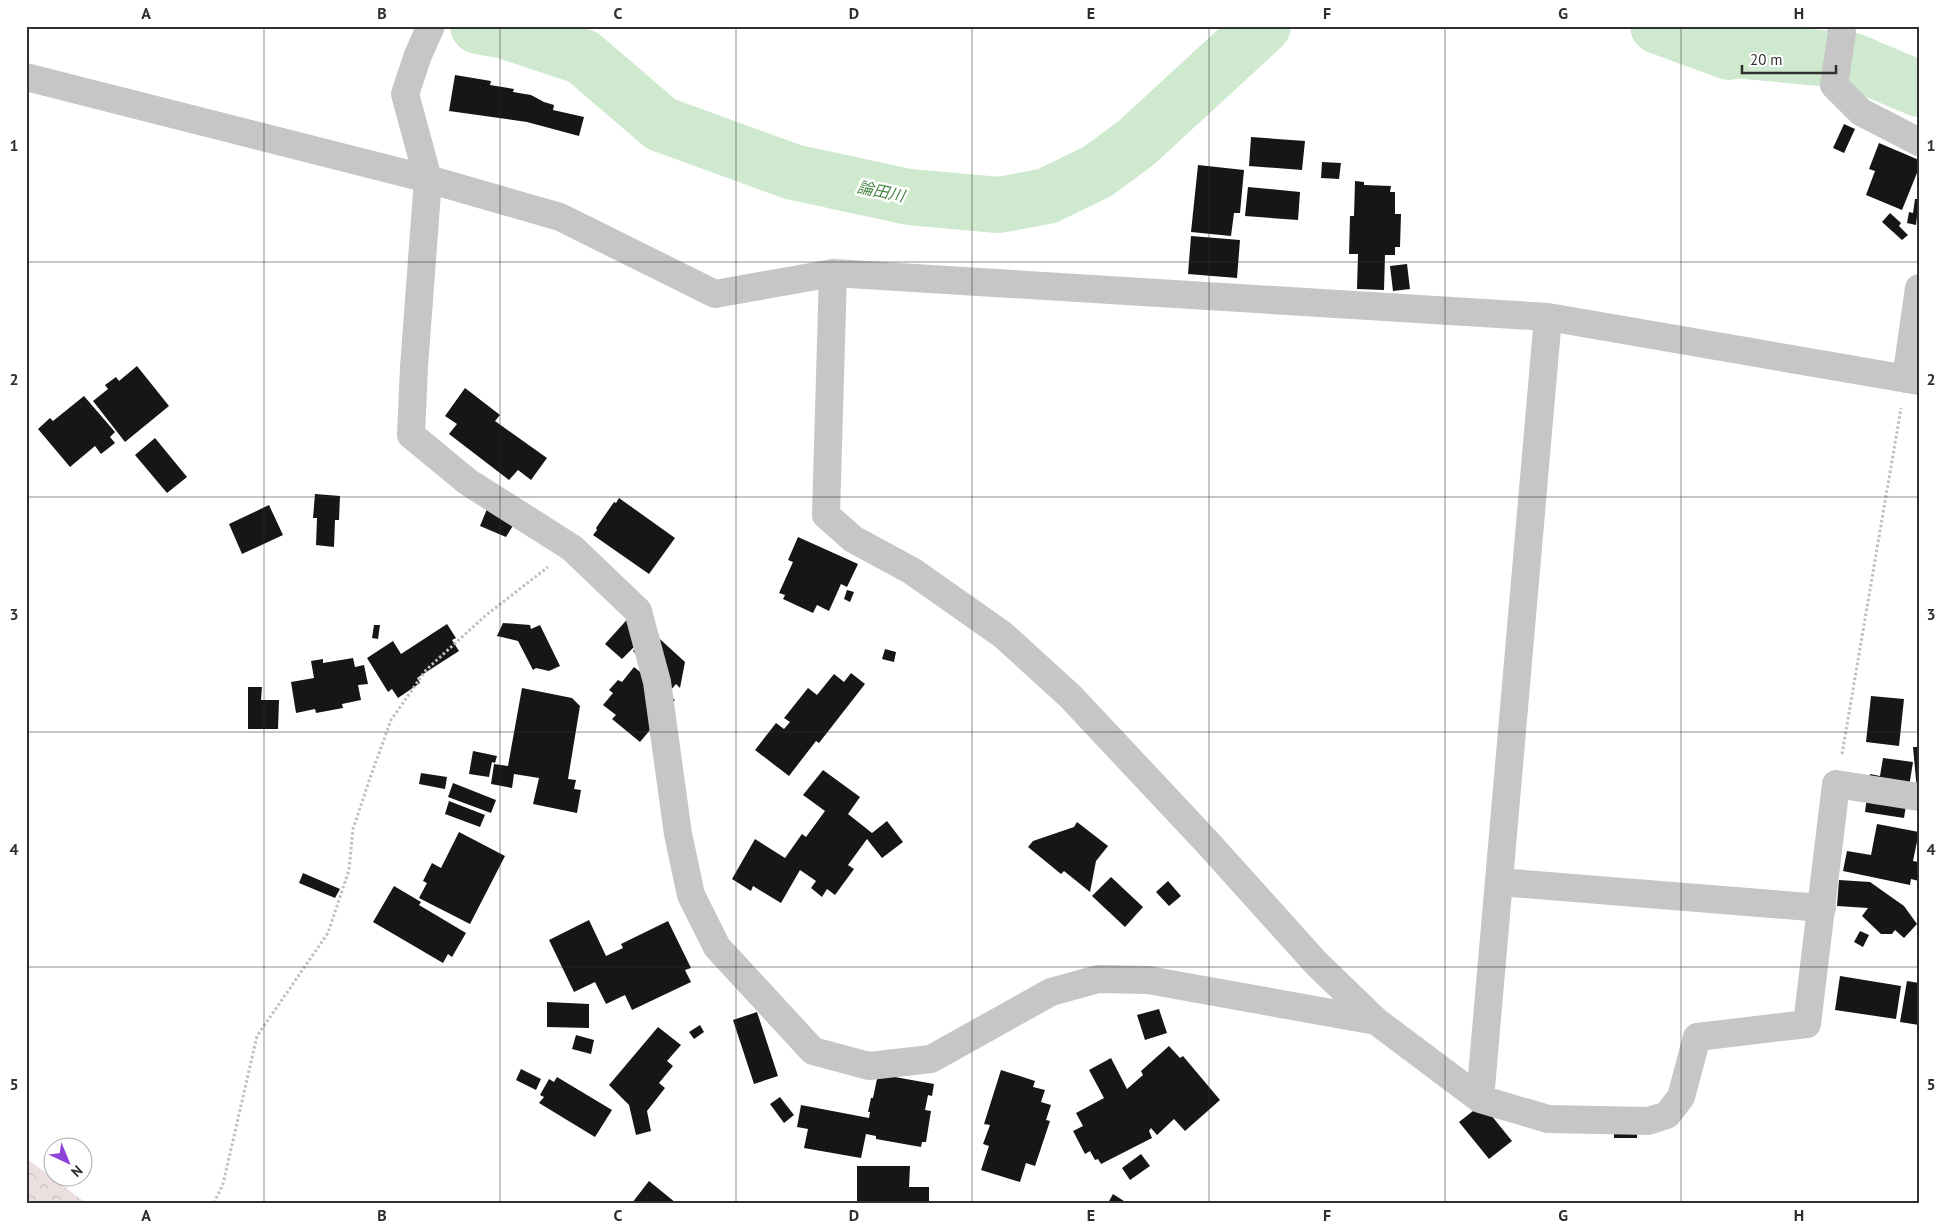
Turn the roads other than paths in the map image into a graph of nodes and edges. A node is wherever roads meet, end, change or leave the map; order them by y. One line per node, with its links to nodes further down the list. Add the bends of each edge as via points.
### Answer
1 (431, 26): 5 (street, via 406,94)
2 (1841, 30): 4 (street, via 1834,85 1861,112)
3 (26, 77): 5 (street)
4 (1919, 142)
5 (428, 180): 6 (street, via 560,217 715,294); 13 (street, via 411,435 468,482 572,548 638,612 657,682 678,834 691,895 717,947 813,1051 869,1066 931,1059 1051,992 1098,979 1148,980)
6 (833, 273): 8 (street); 13 (street, via 826,515 853,539 912,571 1003,635 1070,696 1316,964)
7 (1919, 288): 9 (street)
8 (1548, 317): 9 (street); 11 (street)
9 (1912, 380)
10 (1919, 797): 12 (street, via 1836,784)
11 (1500, 882): 12 (street); 14 (street)
12 (1822, 908): 14 (street, via 1808,1024 1697,1037 1681,1097 1667,1115 1648,1121 1548,1120)
13 (1376, 1021): 14 (street)
14 (1480, 1100)

